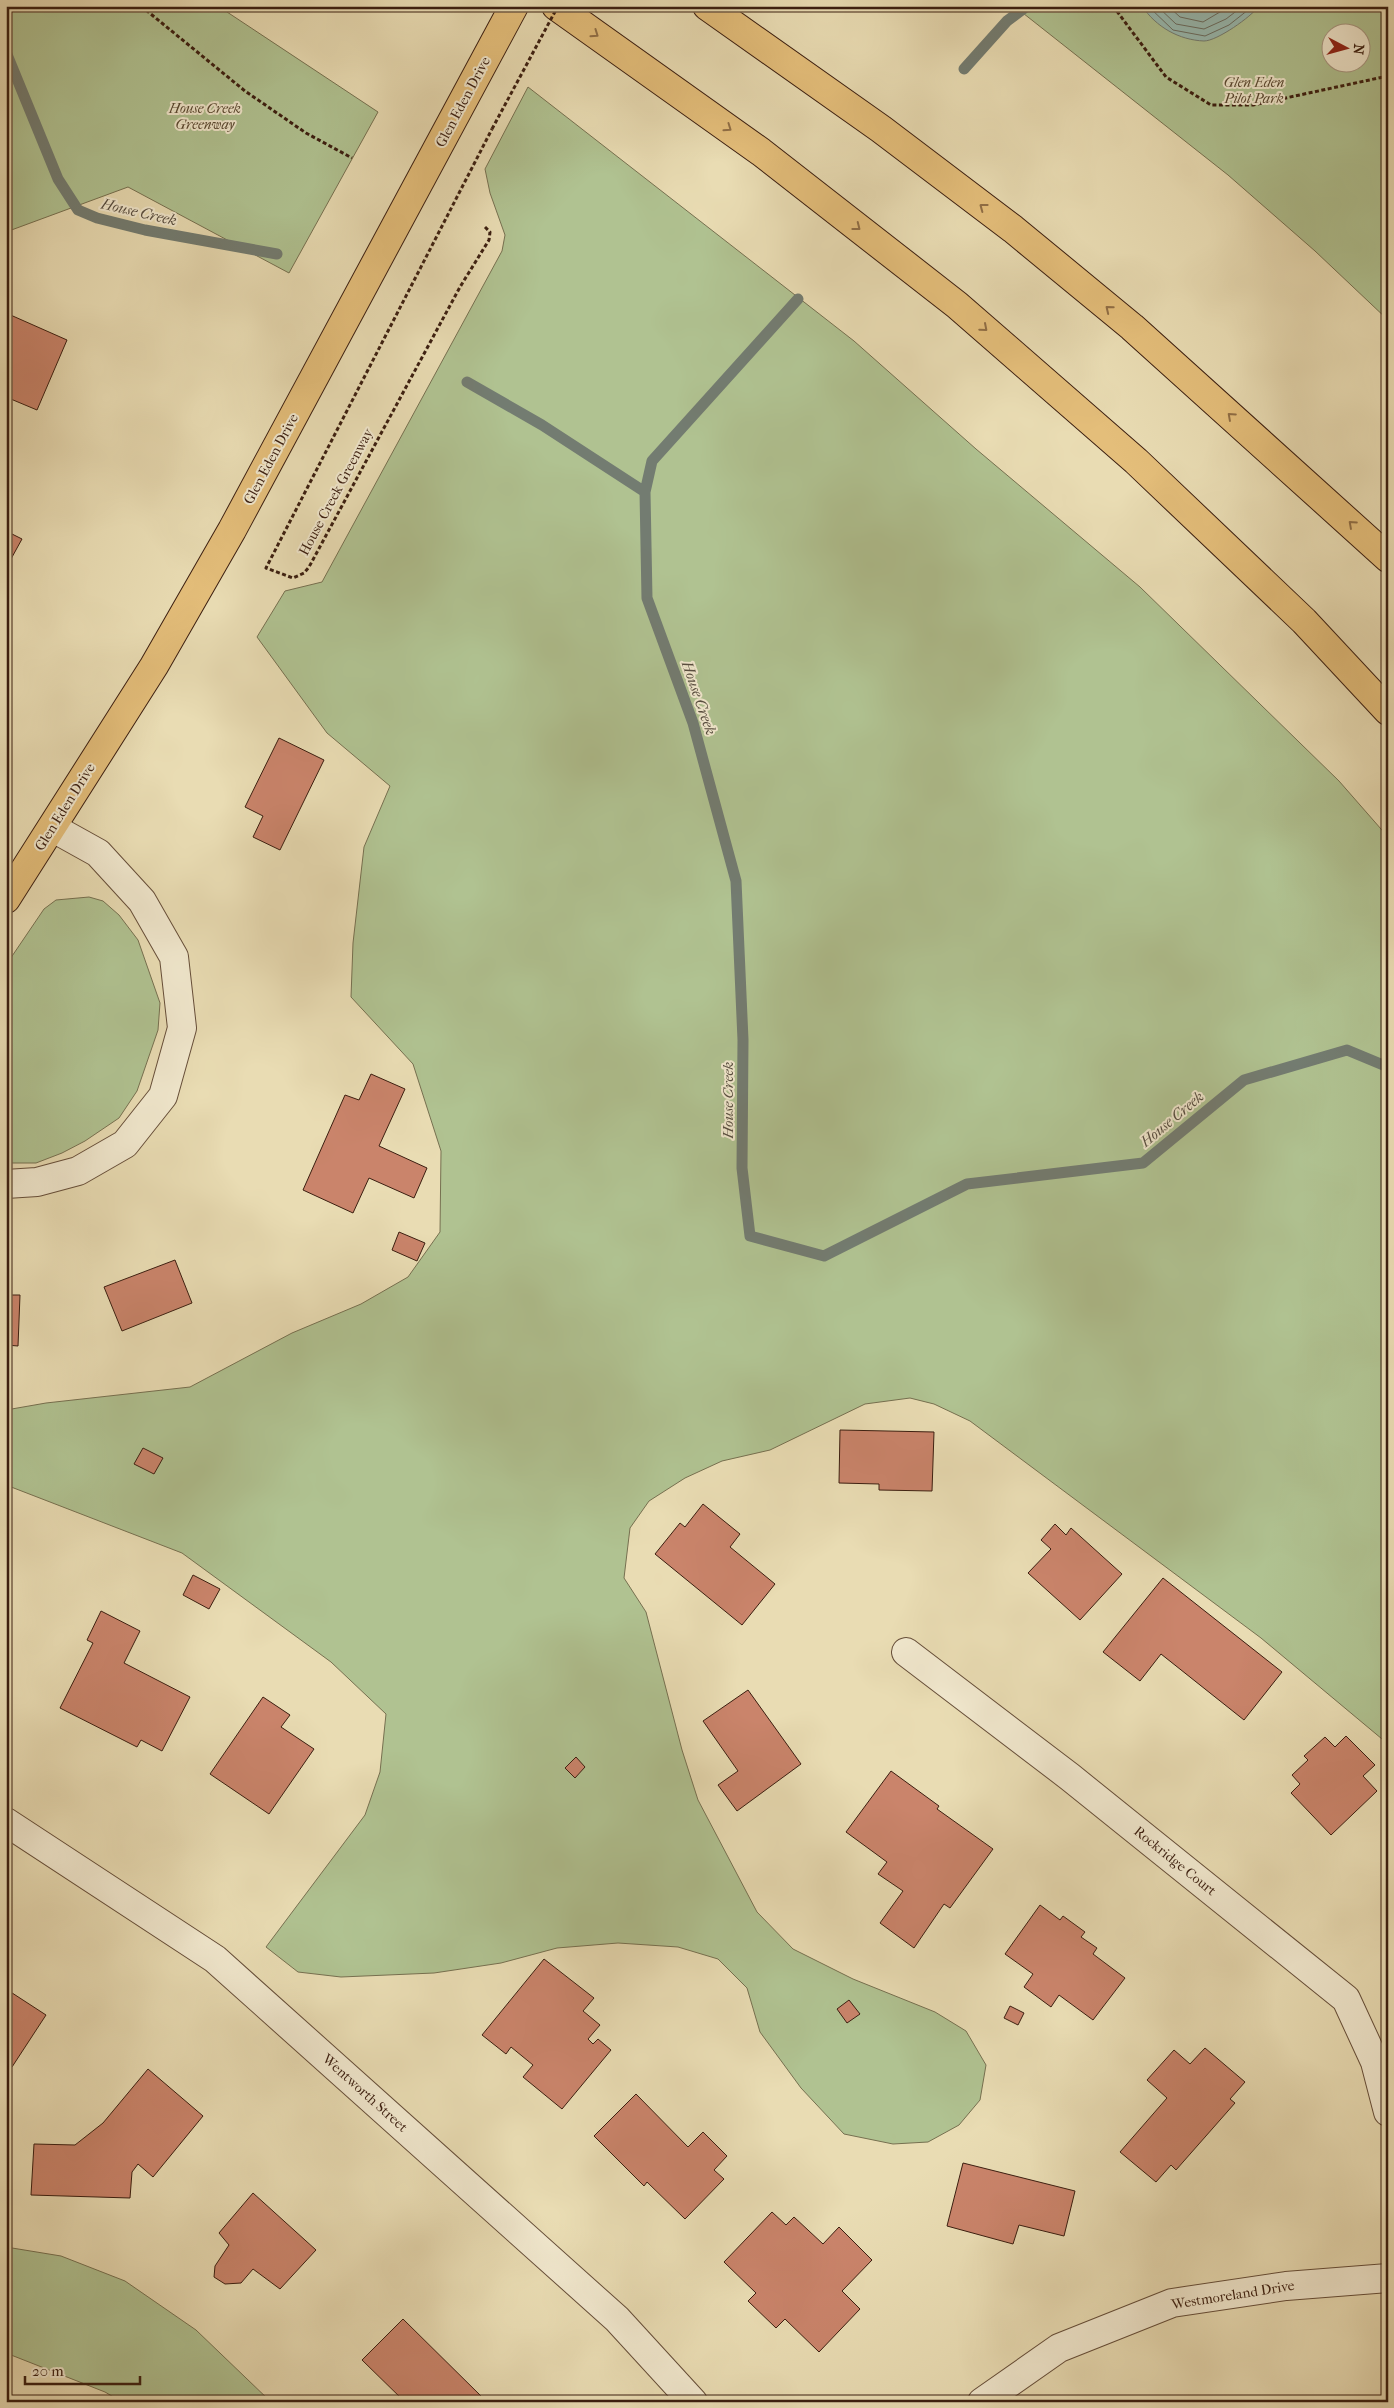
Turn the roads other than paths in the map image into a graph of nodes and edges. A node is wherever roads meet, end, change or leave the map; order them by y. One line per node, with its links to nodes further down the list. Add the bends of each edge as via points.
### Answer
1 (514, 6): 6 (main road, Glen Eden Drive, via 232,530 154,666)
2 (557, 6): 5 (main road, one-way to 5, via 761,152 957,305 1136,461 1304,621)
3 (707, 6): 4 (main road, one-way to 3, via 1132,327 1013,229)
4 (1388, 558)
5 (1388, 711)
6 (53, 828): 7 (main road, Glen Eden Drive); 8 (street, via 98,853 142,901 174,957 182,1028 163,1096 125,1144 78,1171 38,1182)
7 (6, 899)
8 (6, 1184)
9 (906, 1652): 11 (street, Rockridge Court, via 1070,1776 1346,1999 1375,2062)
10 (6, 1822): 13 (street, Wentworth Street, via 215,1959 617,2320)
11 (1388, 2112)
12 (1388, 2278): 14 (street, Westmoreland Drive, via 1286,2286 1172,2303 1059,2348)
13 (693, 2402)
14 (982, 2402)

